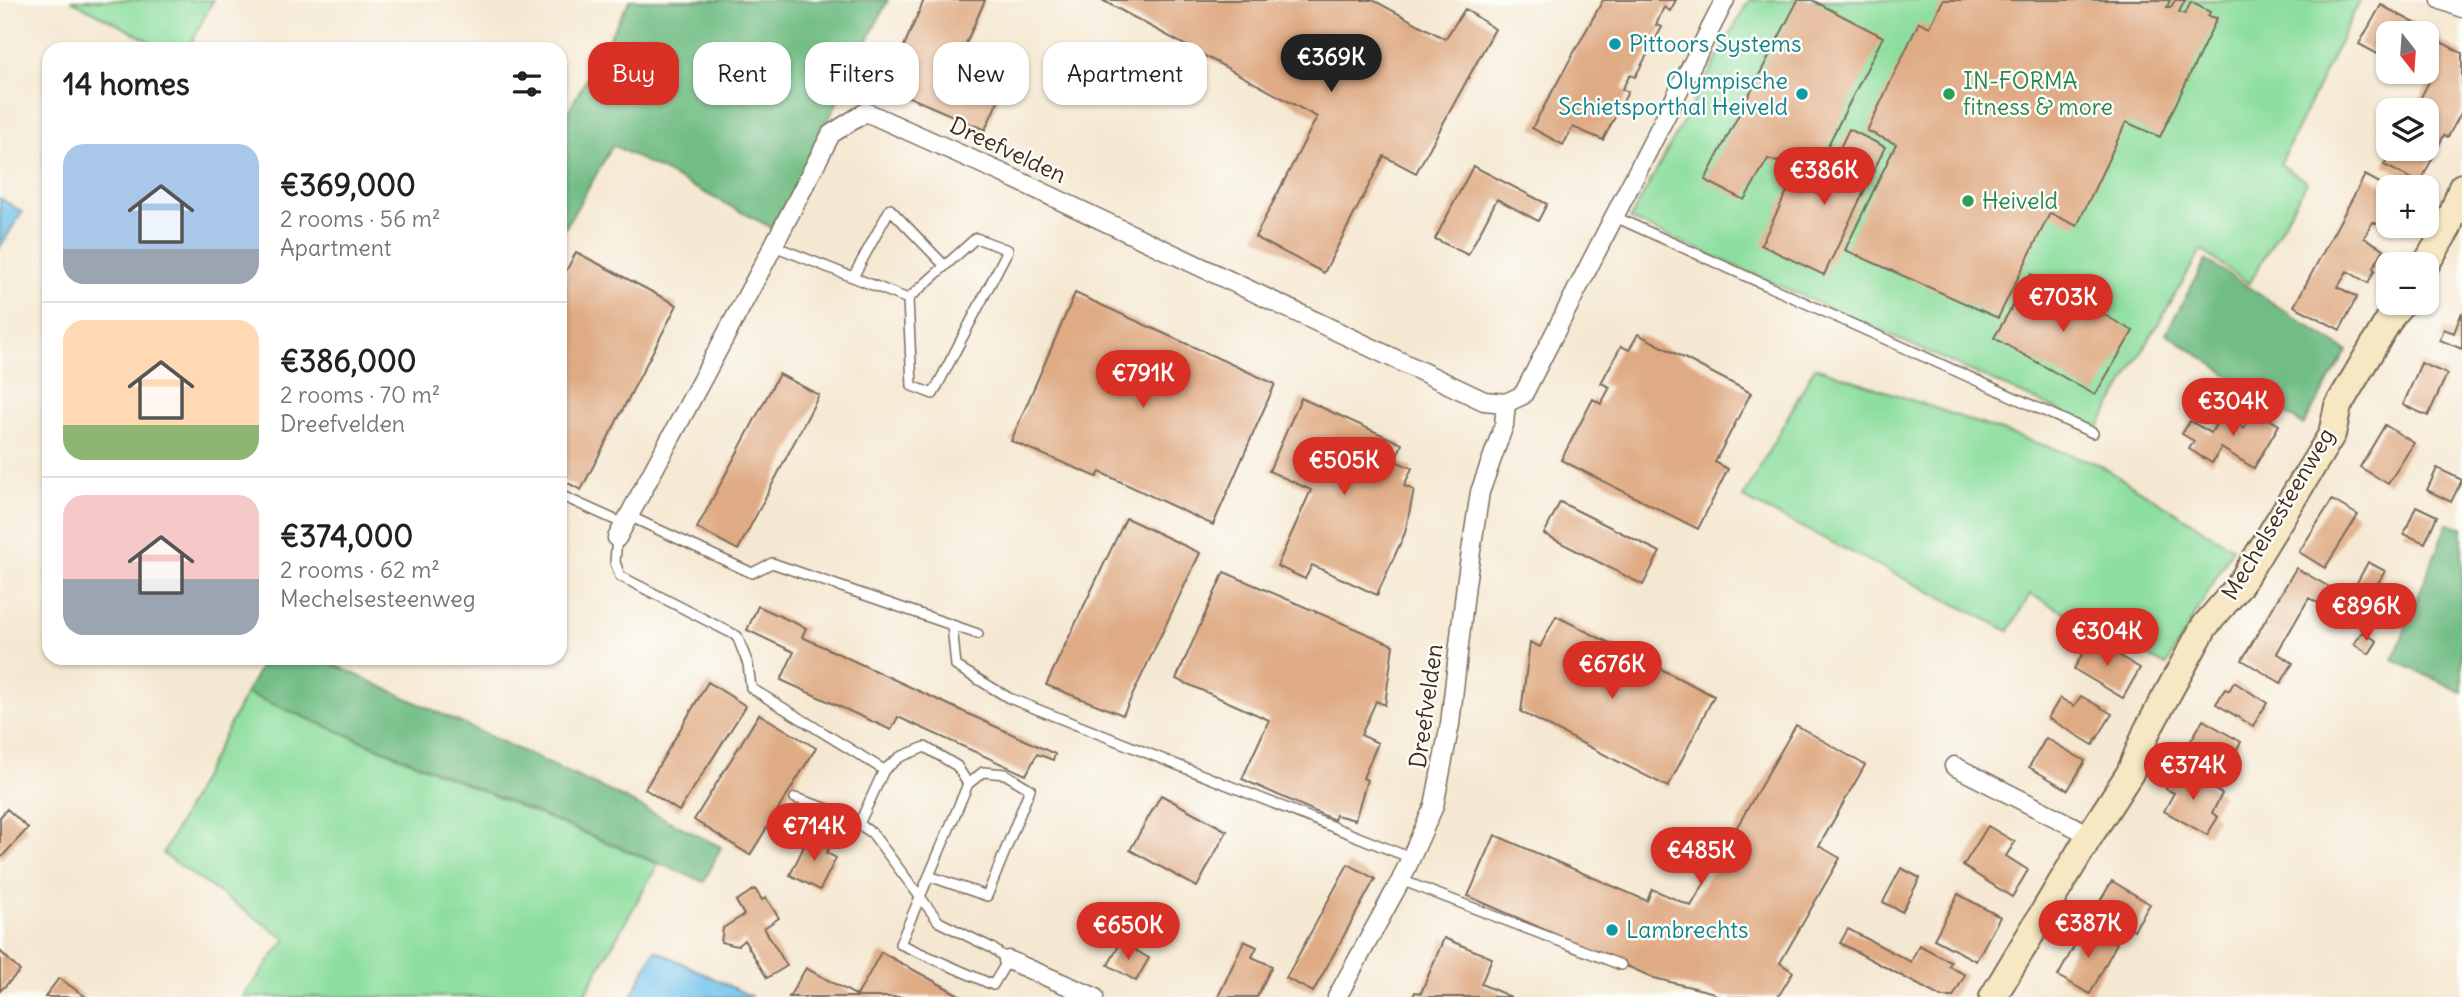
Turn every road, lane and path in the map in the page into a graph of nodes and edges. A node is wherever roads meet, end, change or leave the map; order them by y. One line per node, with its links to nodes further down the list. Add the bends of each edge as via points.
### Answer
1 (1725, 0): 5 (street)
2 (2441, 0): 3 (street)
3 (2462, 8)
4 (2462, 187): 7 (street)
5 (1613, 216): 12 (street, via 1523,395); 13 (lane)
6 (774, 246): 9 (lane); 12 (street, Dreefvelden, via 831,134 866,112 1484,401); 15 (street, Dreefvelden)
7 (2434, 252)
8 (945, 266): 9 (lane, via 890,209); 10 (lane); 10 (lane, via 976,238 1007,250 933,394 912,386)
9 (853, 277): 10 (lane)
10 (908, 299)
11 (2392, 315): 23 (street, Mechelsesteenweg, via 2338,406 2332,433 2239,586 2204,627 2147,731 2130,773)
12 (1506, 403): 24 (street, Dreefvelden, via 1478,504 1443,769 1434,806)
13 (2093, 433)
14 (567, 498): 15 (lane)
15 (623, 526): 16 (lane, via 752,573 772,563); 19 (lane, via 615,562 620,576 737,636 751,688)
16 (952, 625): 17 (lane); 24 (lane, via 956,666 1009,698)
17 (978, 634)
18 (1954, 766): 23 (street)
19 (884, 771): 20 (lane, via 900,757 925,747 957,766); 22 (lane)
20 (968, 785): 25 (lane); 25 (lane, via 983,772 1005,774 1030,789 987,896)
21 (795, 798): 22 (lane, via 844,814)
22 (859, 824): 27 (lane, via 872,833)
23 (2090, 835): 32 (street, Mechelsesteenweg)
24 (1411, 858): 26 (street, Dreefvelden)
25 (929, 876): 27 (lane)
26 (1401, 880): 29 (lane); 31 (street, Dreefvelden)
27 (921, 897): 28 (lane, via 939,922); 28 (lane, via 900,944 993,985)
28 (1008, 960): 30 (street)
29 (1621, 965)
30 (1094, 997)
31 (1337, 997)
32 (1993, 997)

